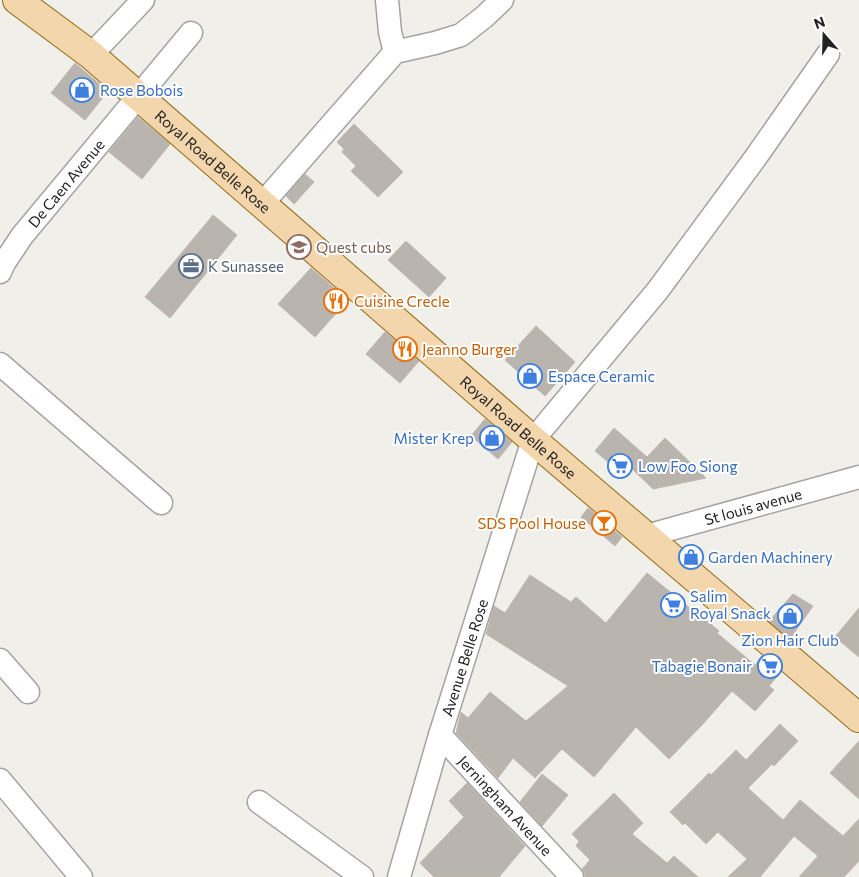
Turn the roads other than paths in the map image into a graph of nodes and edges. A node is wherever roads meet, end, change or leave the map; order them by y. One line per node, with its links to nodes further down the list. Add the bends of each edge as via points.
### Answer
1 (18, 0): 8 (main road, Royal Road Belle Rose)
2 (143, 0): 8 (street)
3 (387, 0): 6 (street)
4 (502, 0): 6 (street, via 461,35)
5 (191, 33): 9 (street, De Caen Avenue)
6 (395, 52): 10 (street)
7 (828, 54): 13 (street, via 658,290)
8 (91, 55): 9 (main road, Royal Road Belle Rose)
9 (137, 96): 10 (main road, Royal Road Belle Rose); 11 (street, De Caen Avenue, via 22,236)
10 (262, 204): 13 (main road, Royal Road Belle Rose)
11 (0, 272)
12 (0, 364): 15 (street)
13 (533, 440): 16 (main road, Royal Road Belle Rose); 20 (street, Avenue Belle Rose)
14 (859, 477): 16 (street, St louis avenue)
15 (161, 503)
16 (646, 536): 19 (main road, Royal Road Belle Rose)
17 (0, 660): 18 (street)
18 (28, 692)
19 (859, 718)
20 (440, 735): 25 (street, Avenue Belle Rose); 26 (street, Jerningham Avenue)
21 (2, 793): 23 (street)
22 (260, 802): 24 (street)
23 (77, 875)
24 (362, 877)
25 (399, 877)
26 (572, 877)

